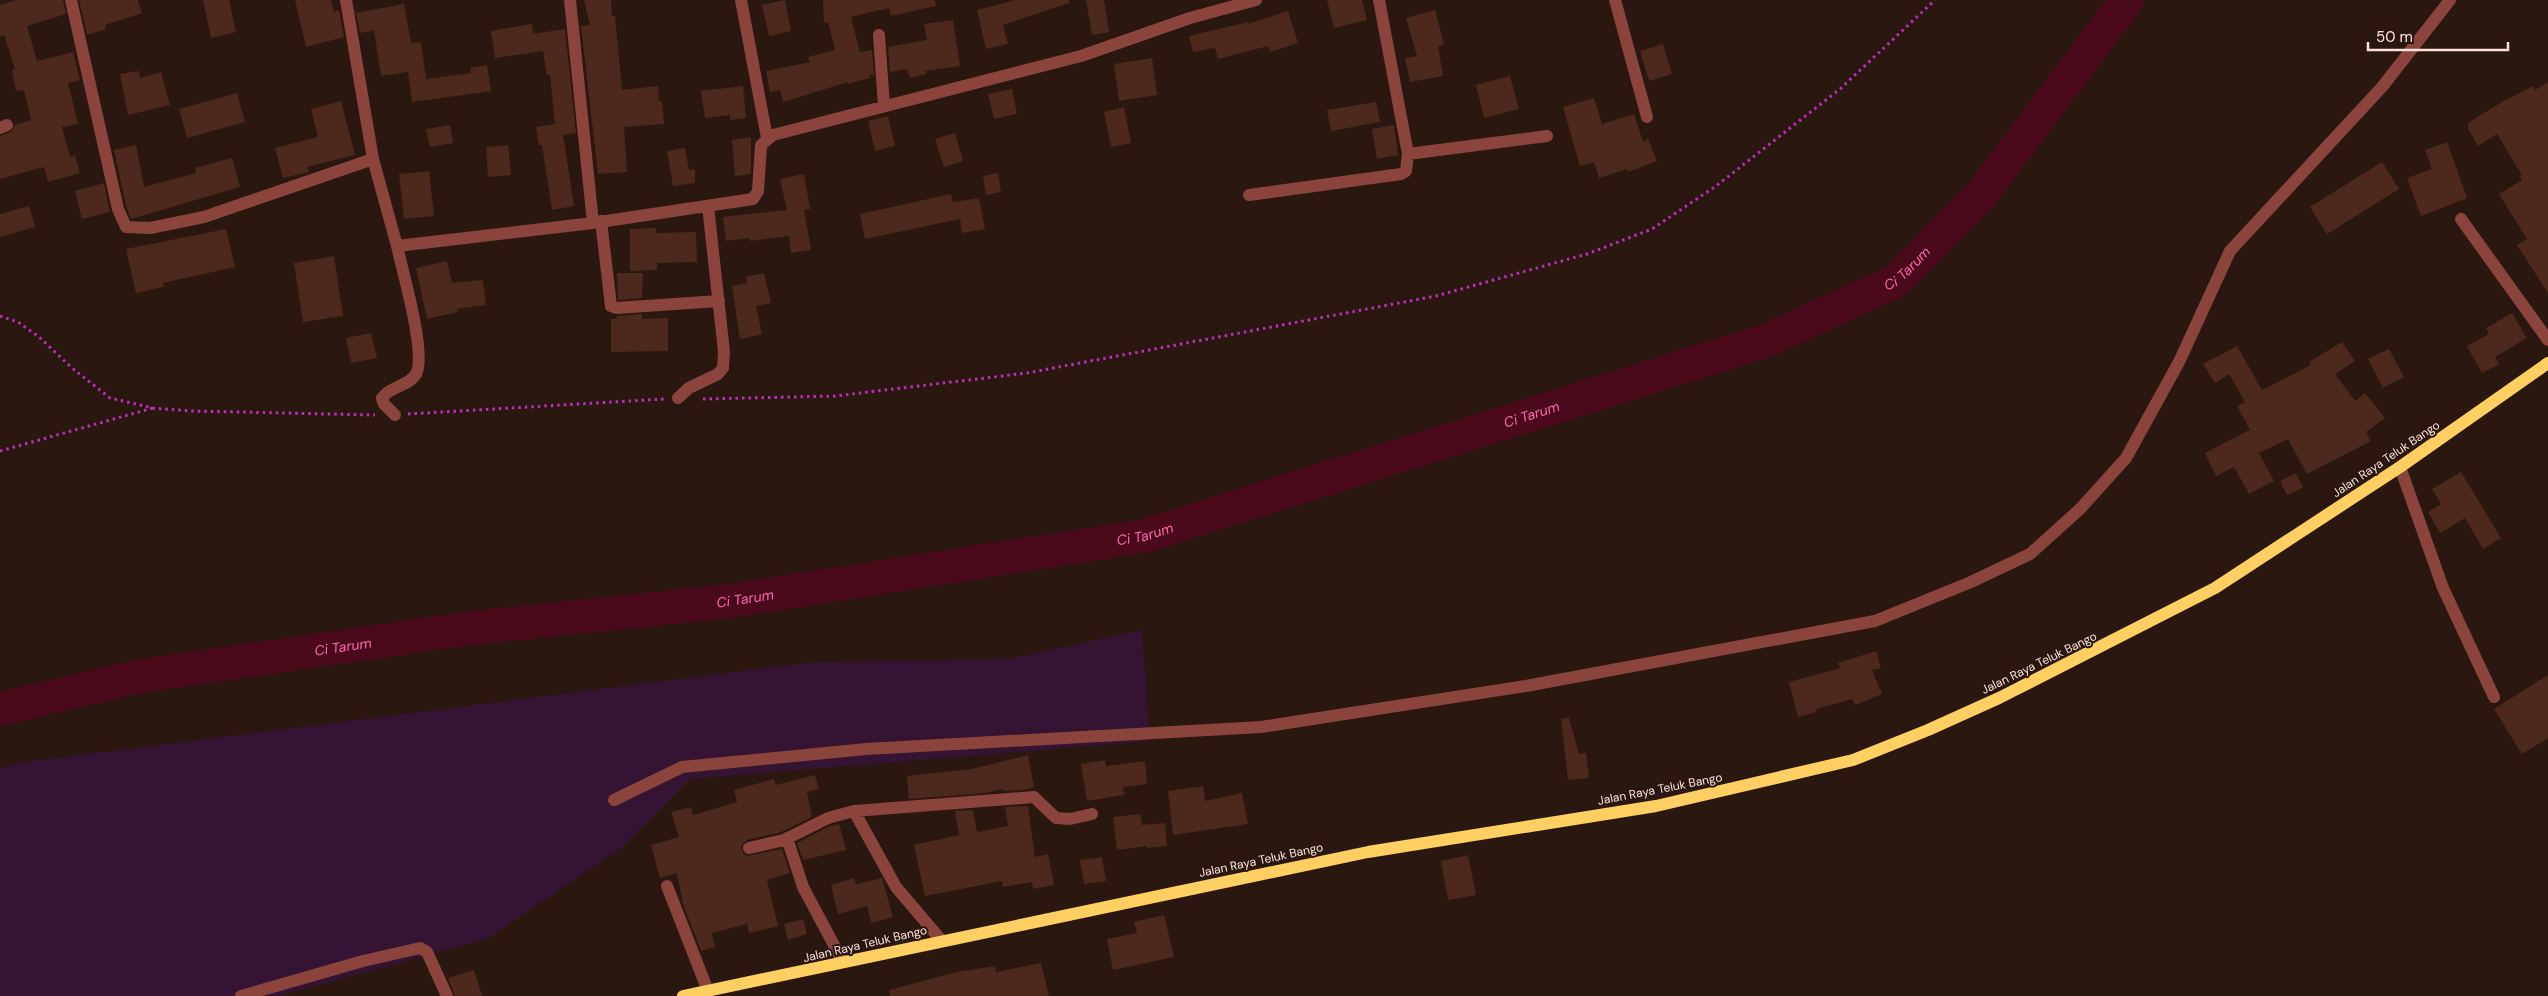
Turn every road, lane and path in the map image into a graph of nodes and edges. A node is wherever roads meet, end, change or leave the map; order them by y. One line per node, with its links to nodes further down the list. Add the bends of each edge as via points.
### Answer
1 (71, 0): 16 (street, via 118,209 126,227 150,228 204,217)
2 (346, 0): 16 (street)
3 (570, 0): 20 (street)
4 (741, 0): 14 (street)
5 (1256, 0): 11 (street, via 1190,18 1081,56)
6 (1379, 0): 15 (street)
7 (1615, 0): 12 (street)
8 (1935, 0): 26 (path, via 1840,89 1716,186 1652,229 1587,254 1436,296 1028,373 835,396)
9 (2450, 0): 32 (street, via 2382,87 2230,250 2179,362 2126,458 2080,509 2030,554 1971,582 1876,621 1526,686 1261,727 866,749 682,767)
10 (879, 35): 11 (street)
11 (884, 106): 14 (street)
12 (1647, 117)
13 (1546, 136): 15 (street)
14 (767, 138): 18 (street, via 760,148 756,196)
15 (1408, 154): 17 (street, via 1408,168 1401,174)
16 (373, 159): 21 (street)
17 (1249, 195)
18 (708, 206): 20 (street); 22 (street)
19 (2461, 219): 24 (street)
20 (597, 222): 21 (street); 22 (street, via 611,306)
21 (397, 246): 28 (street, via 418,344 416,373 412,379 383,396 384,404)
22 (719, 301): 26 (street, via 723,368)
23 (0, 316): 27 (path, via 18,322 39,337 110,398)
24 (2548, 340)
25 (2548, 363): 30 (main road, Jalan Raya Teluk Bango)
26 (678, 398): 28 (path)
27 (153, 408): 28 (path); 29 (path)
28 (395, 415)
29 (0, 452)
30 (2400, 467): 31 (street, via 2443,588); 38 (main road, Jalan Raya Teluk Bango, via 2223,583 2156,620 1999,698 1853,760 1656,806 1368,852)
31 (2494, 697)
32 (614, 800)
33 (854, 811): 34 (street, via 1034,797 1056,818 1070,819); 35 (street, via 828,818); 38 (street, via 896,887)
34 (1092, 814)
35 (787, 838): 36 (street); 39 (street, via 803,887)
36 (749, 848)
37 (667, 886): 40 (street)
38 (941, 940): 39 (main road, Jalan Raya Teluk Bango)
39 (843, 962): 40 (main road, Jalan Raya Teluk Bango)
40 (708, 991): 43 (main road, Jalan Raya Teluk Bango)
41 (241, 996): 42 (street, via 420,948 427,952)
42 (447, 996)
43 (683, 996)

